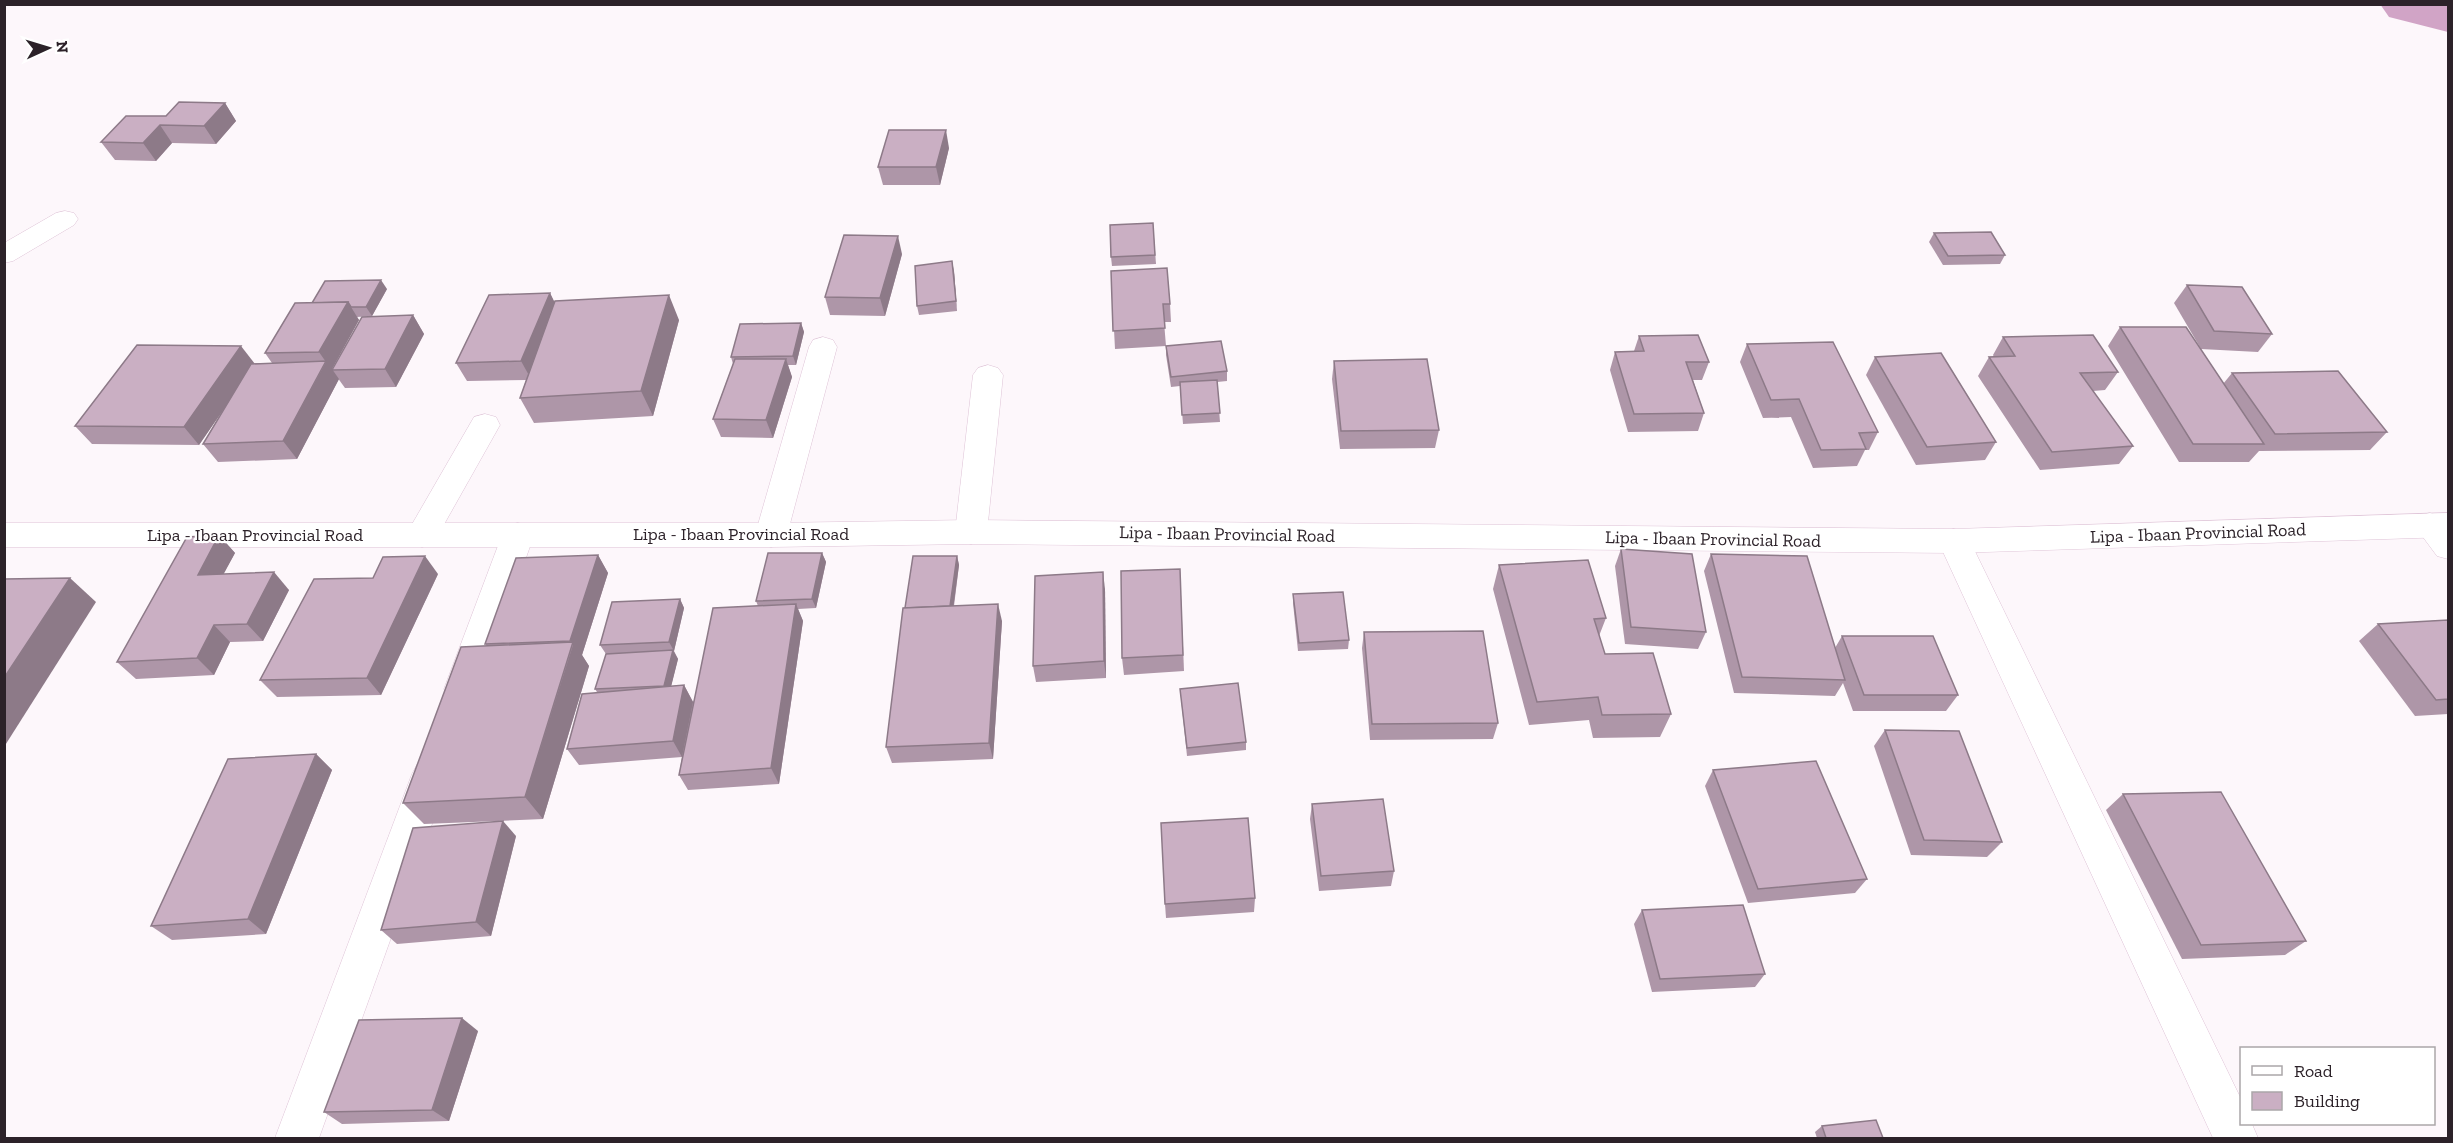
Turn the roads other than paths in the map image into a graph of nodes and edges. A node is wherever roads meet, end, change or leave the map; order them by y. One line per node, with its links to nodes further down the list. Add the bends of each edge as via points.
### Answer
1 (65, 219): 2 (main road)
2 (4, 255)
3 (823, 347): 11 (main road)
4 (988, 375): 6 (main road)
5 (485, 425): 9 (main road)
6 (971, 532): 11 (main road, Lipa - Ibaan Provincial Road); 12 (main road, Lipa - Ibaan Provincial Road)
7 (2442, 532): 12 (main road, Lipa - Ibaan Provincial Road)
8 (4, 535): 9 (main road, Lipa - Ibaan Provincial Road)
9 (422, 535): 10 (main road, Lipa - Ibaan Provincial Road)
10 (518, 535): 11 (main road, Lipa - Ibaan Provincial Road); 13 (main road)
11 (771, 536)
12 (1954, 541): 14 (main road)
13 (297, 1138)
14 (2236, 1138)

